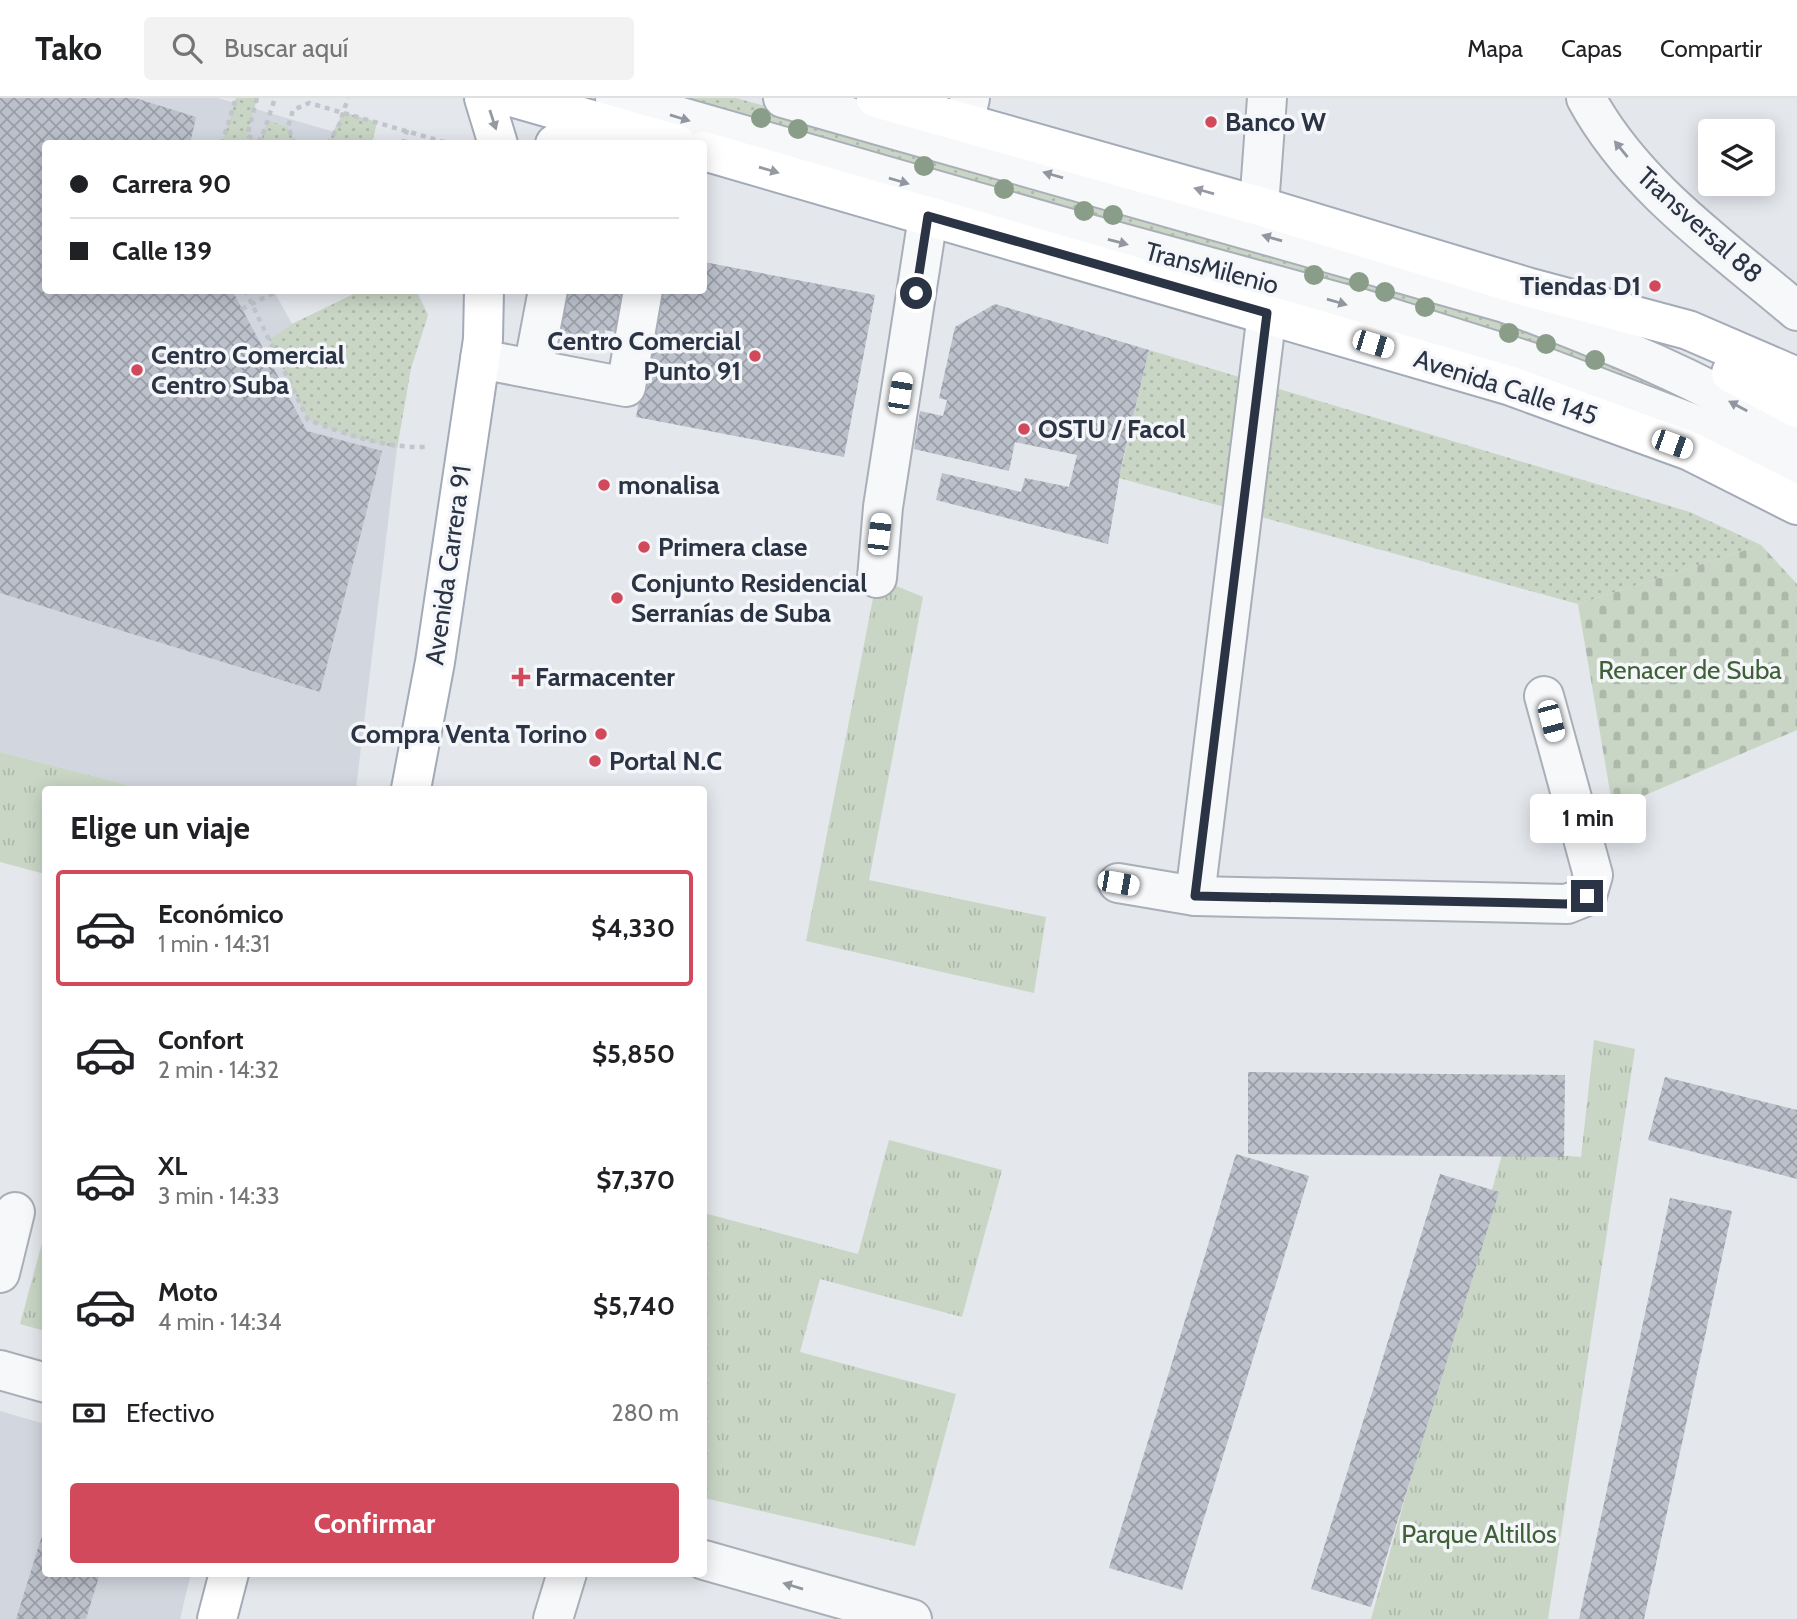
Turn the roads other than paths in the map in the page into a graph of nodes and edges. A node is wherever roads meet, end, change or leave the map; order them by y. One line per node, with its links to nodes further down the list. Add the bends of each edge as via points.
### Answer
1 (484, 98): 9 (main road, one-way to 9)
2 (515, 98): 7 (main road)
3 (783, 98): 26 (street, TransMilenio, one-way to 3, via 1694,383 1595,337 1506,303)
4 (876, 98): 8 (main road)
5 (1268, 98): 13 (street)
6 (1586, 98): 20 (street, Transversal 88, one-way to 6, via 1675,210 1612,138)
7 (605, 109): 10 (main road); 11 (main road); 28 (street, TransMilenio, one-way to 28, via 771,145 1363,309 1524,360 1715,432)
8 (967, 111): 13 (main road, one-way to 8)
9 (497, 140)
10 (561, 140)
11 (668, 140)
12 (707, 152): 14 (main road, Avenida Calle 145, one-way to 14)
13 (1259, 206): 15 (main road)
14 (928, 216): 21 (main road, Avenida Calle 145); 31 (street, via 883,507)
15 (1527, 287): 24 (main road, via 1688,330); 25 (main road, via 1710,363)
16 (484, 294): 22 (main road, Avenida Carrera 91)
17 (498, 294): 22 (main road, Avenida Carrera 91)
18 (547, 294): 23 (street)
19 (642, 294): 23 (street, via 625,387)
20 (1797, 311)
21 (1267, 313): 27 (main road, Avenida Calle 145, via 1508,386 1690,450); 35 (street)
22 (481, 349): 23 (street); 33 (main road, Avenida Carrera 91, via 435,662)
23 (533, 369)
24 (1797, 377)
25 (1797, 408)
26 (1797, 440)
27 (1738, 473): 29 (main road, Avenida Calle 145); 30 (main road, Avenida Calle 145)
28 (1797, 474)
29 (1797, 505)
30 (1797, 522)
31 (877, 578)
32 (1544, 696): 35 (street, via 1592,874 1587,896 1567,904)
33 (412, 786)
34 (1118, 883): 35 (street)
35 (1195, 896)
36 (15, 1212): 37 (street)
37 (0, 1273)
38 (0, 1370): 39 (street)
39 (42, 1383)
40 (707, 1561): 43 (street, one-way to 40)
41 (228, 1577): 44 (main road)
42 (566, 1577): 45 (street)
43 (855, 1612): 46 (street)
44 (217, 1619)
45 (553, 1619)
46 (912, 1619)

